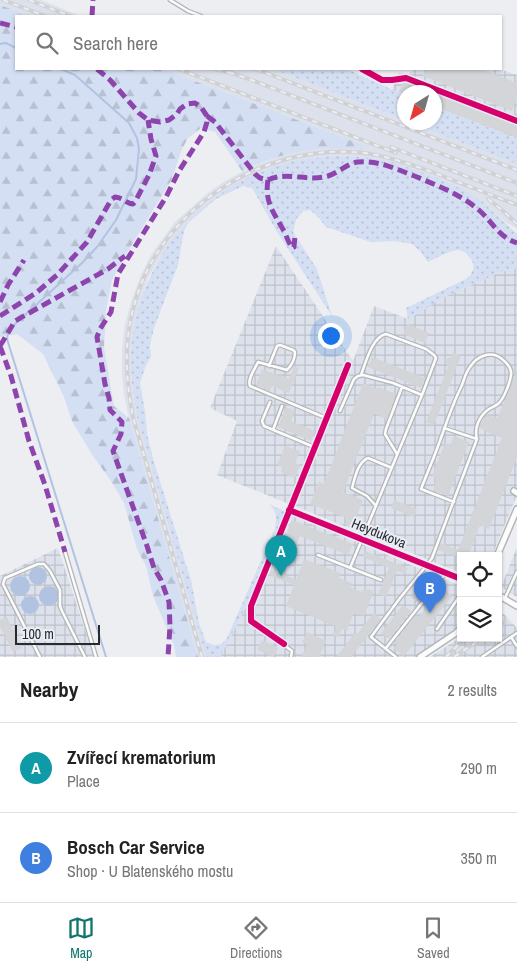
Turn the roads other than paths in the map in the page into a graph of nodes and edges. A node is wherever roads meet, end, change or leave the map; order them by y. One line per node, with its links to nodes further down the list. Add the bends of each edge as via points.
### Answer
1 (170, 0): 2 (lane)
2 (198, 15)
3 (364, 70): 4 (lane, via 382,80 406,78)
4 (517, 121)
5 (269, 366): 5 (lane, via 287,370 295,352 280,344); 13 (lane, via 258,362 248,383 250,386)
6 (348, 366): 13 (street)
7 (361, 375): 8 (lane); 9 (lane, via 374,343 386,334 426,349 436,358); 12 (lane, via 354,378)
8 (402, 386): 9 (lane); 18 (lane, via 385,434)
9 (422, 395): 18 (lane)
10 (270, 402): 15 (lane, via 262,421 264,426)
11 (282, 406): 15 (lane)
12 (340, 411)
13 (326, 418): 17 (street)
14 (444, 428): 16 (lane); 16 (lane, via 469,368 488,354 500,357 506,362 511,376 500,402 486,410 480,420 476,429); 20 (lane, via 421,489)
15 (273, 430): 17 (lane)
16 (477, 439): 20 (lane)
17 (314, 447): 23 (street)
18 (397, 454): 19 (lane)
19 (392, 468): 21 (lane); 21 (lane, via 368,458 361,463 352,488 367,496)
20 (454, 502): 28 (lane)
21 (376, 506): 24 (lane)
22 (517, 509): 26 (street)
23 (289, 510): 24 (street, Heydukova); 43 (street, via 251,606 252,621)
24 (361, 539): 28 (street, Heydukova); 29 (lane)
25 (64, 552): 48 (lane)
26 (499, 552)
27 (318, 555): 29 (lane)
28 (427, 565): 31 (street, Heydukova); 45 (lane, via 371,637)
29 (350, 568): 34 (lane)
30 (517, 572): 37 (lane)
31 (446, 573): 32 (street, Heydukova); 45 (lane)
32 (457, 577)
33 (2, 579): 46 (lane); 47 (lane, via 44,564 60,590 60,606)
34 (381, 580)
35 (459, 597): 39 (lane)
36 (501, 597): 37 (street)
37 (504, 599): 38 (street)
38 (517, 606)
39 (437, 629)
40 (457, 632): 51 (street)
41 (517, 633): 42 (lane)
42 (511, 637): 44 (lane); 52 (lane)
43 (284, 644): 49 (lane, via 292,651)
44 (517, 646)
45 (386, 648): 50 (lane)
46 (40, 657)
47 (85, 657)
48 (96, 657)
49 (291, 657)
50 (396, 657)
51 (420, 657)
52 (482, 657)

